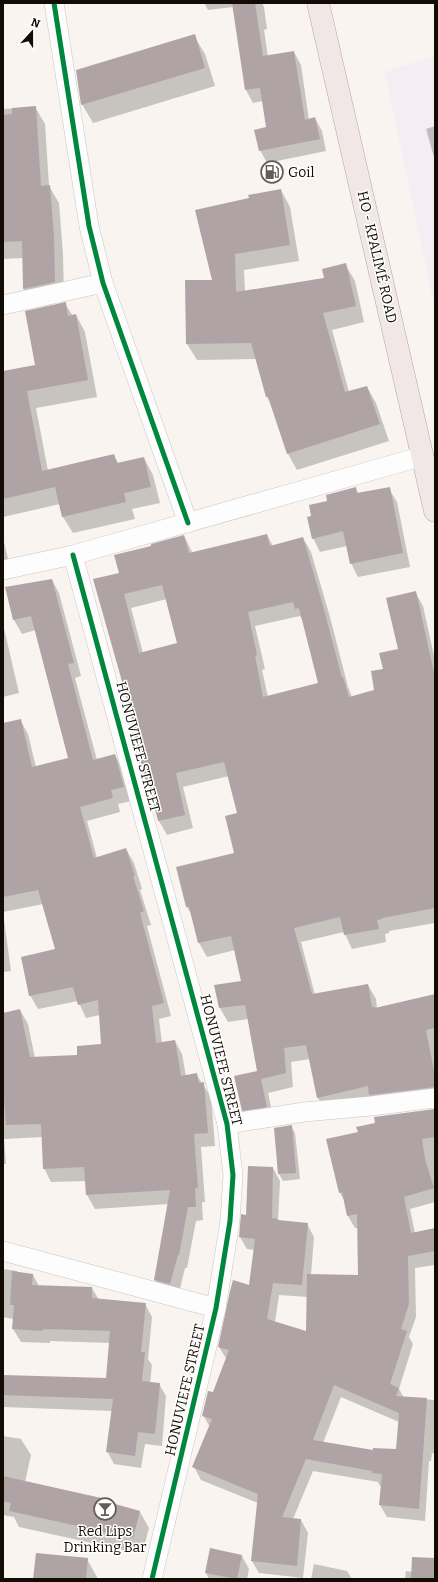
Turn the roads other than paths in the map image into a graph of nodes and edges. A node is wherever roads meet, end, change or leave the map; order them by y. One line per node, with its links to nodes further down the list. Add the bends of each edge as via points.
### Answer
1 (54, 3): 3 (street, via 89,226)
2 (318, 3): 5 (main road, HO - KPALIMÉ ROAD)
3 (103, 284): 4 (street); 7 (street)
4 (3, 305)
5 (423, 456): 6 (main road, HO - KPALIMÉ ROAD); 7 (street)
6 (435, 511)
7 (188, 523): 8 (street)
8 (73, 554): 9 (street); 11 (street, HONUVIEFE STREET)
9 (3, 570)
10 (435, 1098): 11 (street, via 304,1112)
11 (227, 1124): 13 (street, HONUVIEFE STREET, via 233,1176 230,1221)
12 (3, 1251): 13 (street)
13 (216, 1308): 14 (street, HONUVIEFE STREET)
14 (152, 1579)

